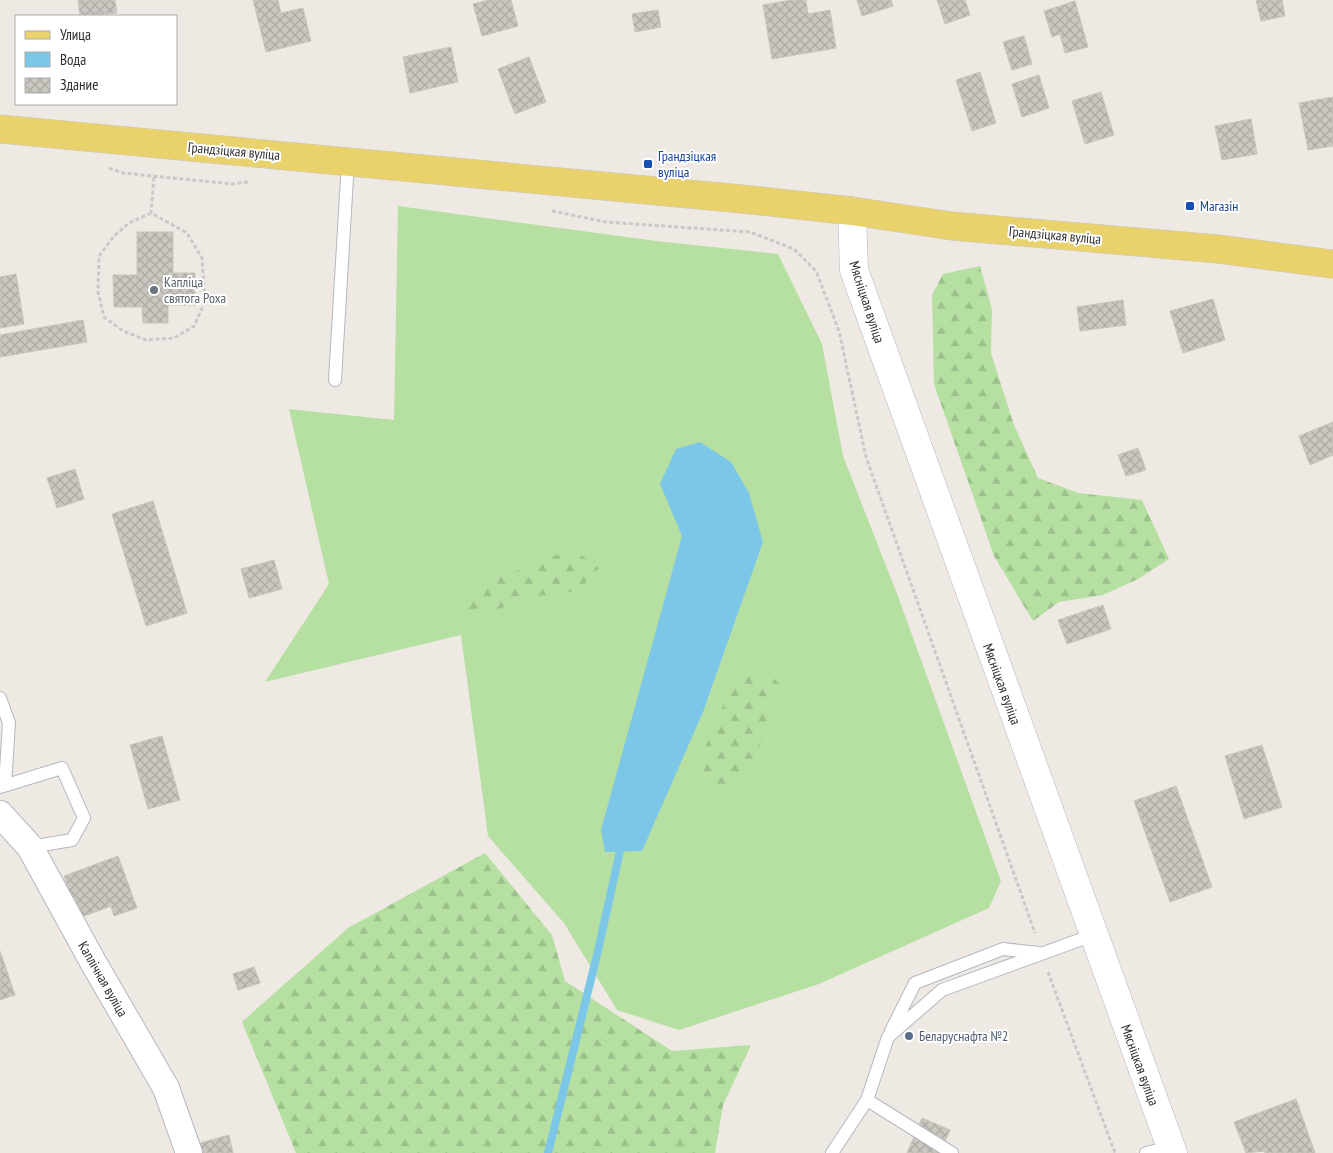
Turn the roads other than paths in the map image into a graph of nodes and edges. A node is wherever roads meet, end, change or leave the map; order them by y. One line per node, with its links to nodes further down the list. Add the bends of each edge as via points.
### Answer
1 (0, 129): 2 (main road, Грандзіцкая вуліца)
2 (348, 162): 3 (main road, Грандзіцкая вуліца); 5 (lane)
3 (852, 211): 4 (main road, Грандзіцкая вуліца, via 952,226 1218,249); 10 (main road, Мясніцкая вуліца, via 854,270)
4 (1333, 264)
5 (335, 380)
6 (0, 698): 7 (lane, via 9,723)
7 (2, 786): 9 (lane, via 62,768 84,818 72,840)
8 (0, 814): 9 (street, Каплічная вуліца)
9 (30, 847): 15 (street, Каплічная вуліца, via 166,1088)
10 (1093, 935): 11 (lane); 14 (main road, Мясніцкая вуліца)
11 (1042, 954): 12 (lane, via 942,990); 12 (lane, via 1003,949 915,983)
12 (888, 1037): 13 (lane)
13 (867, 1100): 16 (lane); 17 (lane)
14 (1163, 1151)
15 (189, 1153)
16 (832, 1153)
17 (952, 1153)

